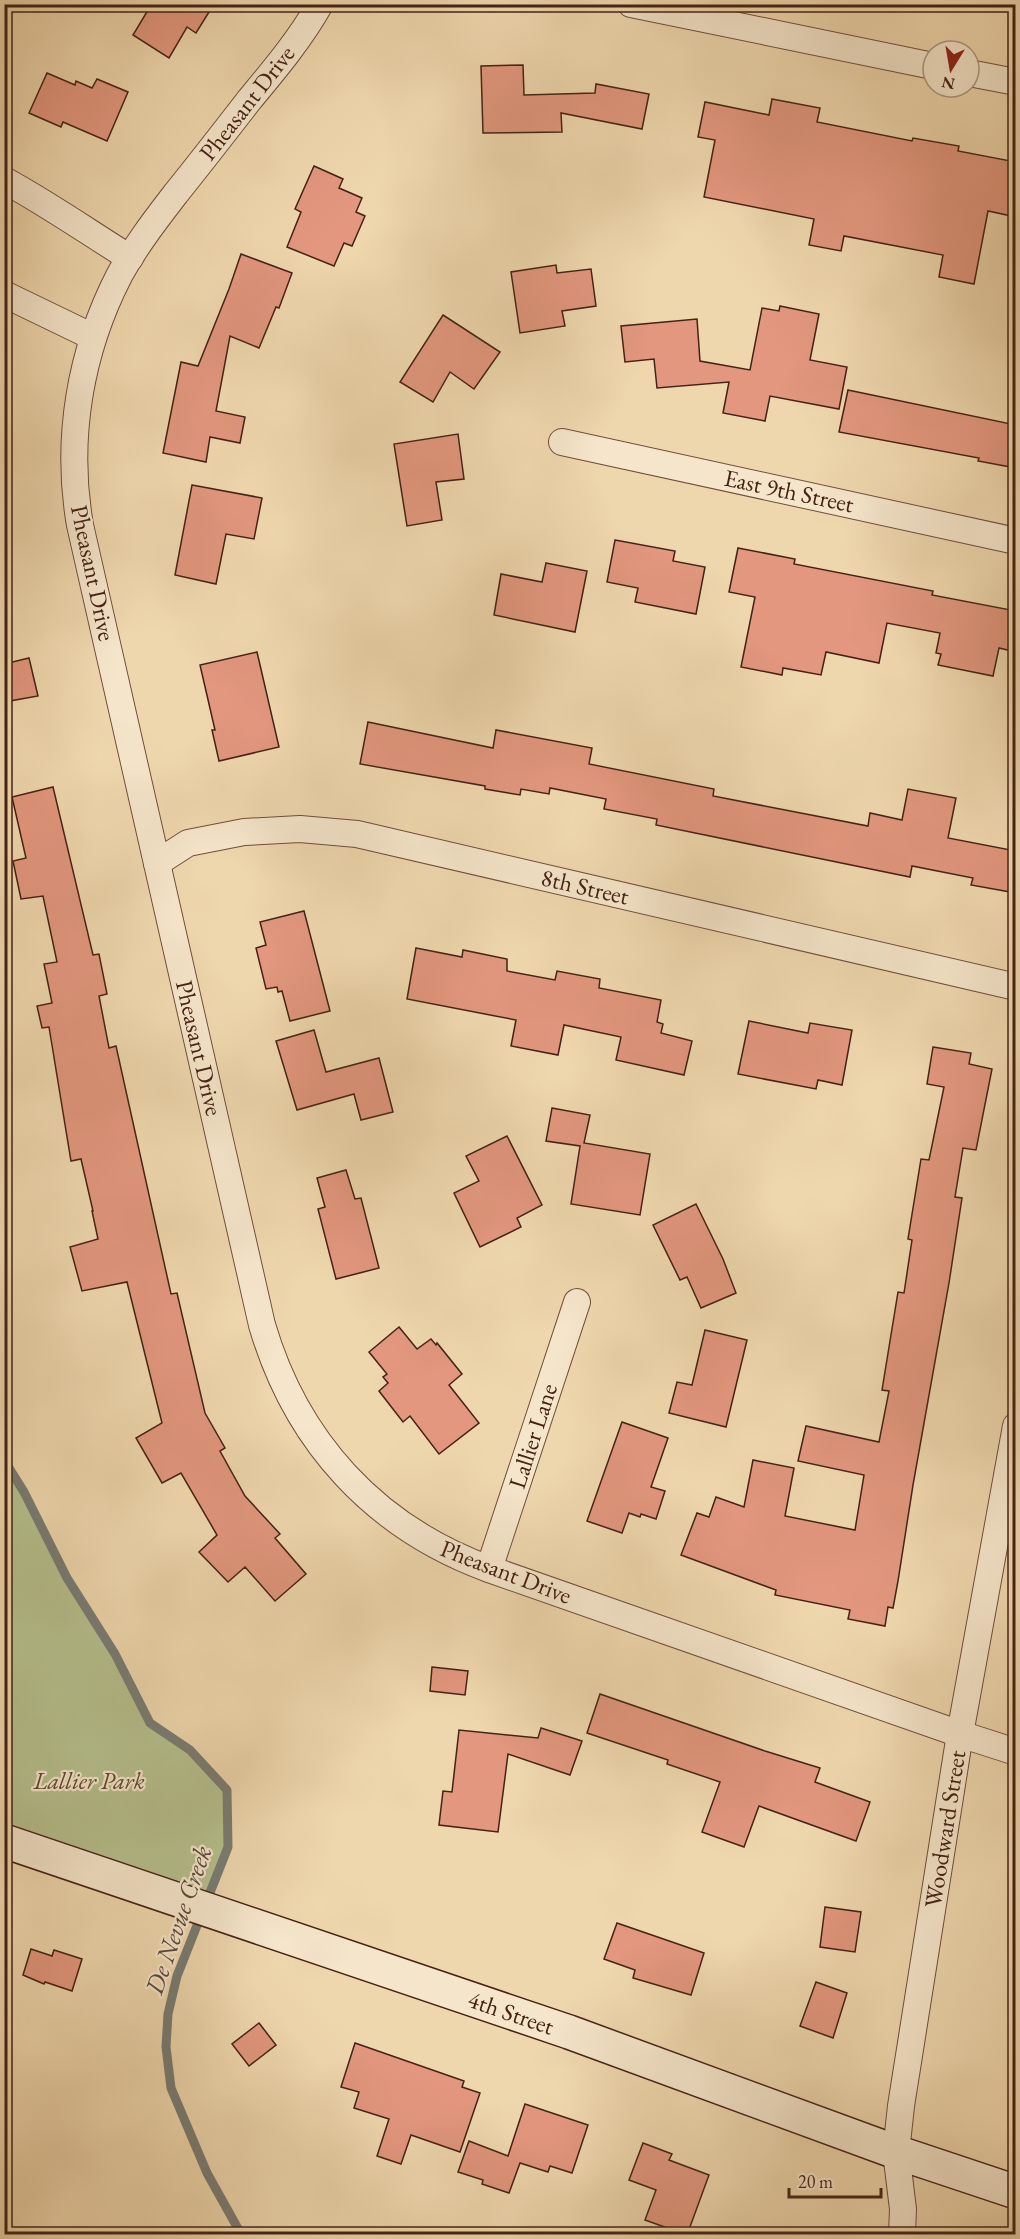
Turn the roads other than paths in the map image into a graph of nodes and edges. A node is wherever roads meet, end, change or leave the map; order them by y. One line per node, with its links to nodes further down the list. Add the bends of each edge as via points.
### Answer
1 (320, 4): 7 (street, Pheasant Drive, via 290,50)
2 (631, 4): 3 (street)
3 (921, 64)
4 (981, 75): 5 (street)
5 (1016, 82)
6 (4, 180): 7 (street, via 51,205)
7 (130, 258): 9 (street, Pheasant Drive)
8 (4, 294): 9 (street)
9 (93, 337): 12 (street, Pheasant Drive, via 76,417 78,512)
10 (562, 442): 11 (street, East 9th Street)
11 (1016, 541)
12 (157, 863): 13 (street, 8th Street, via 188,843 244,832 300,829 357,834); 16 (street, Pheasant Drive, via 262,1324 283,1383 313,1436 362,1493 432,1544)
13 (1016, 987)
14 (577, 1302): 16 (street, Lallier Lane)
15 (1016, 1425): 17 (street, Woodward Street)
16 (489, 1569): 17 (street, Pheasant Drive)
17 (960, 1734): 18 (street, Pheasant Drive); 20 (street, Woodward Street)
18 (1016, 1752)
19 (4, 1841): 20 (street, 4th Street, via 569,2032)
20 (896, 2152): 21 (street, 4th Street); 22 (street, Woodward Street)
21 (1016, 2192)
22 (902, 2235)

